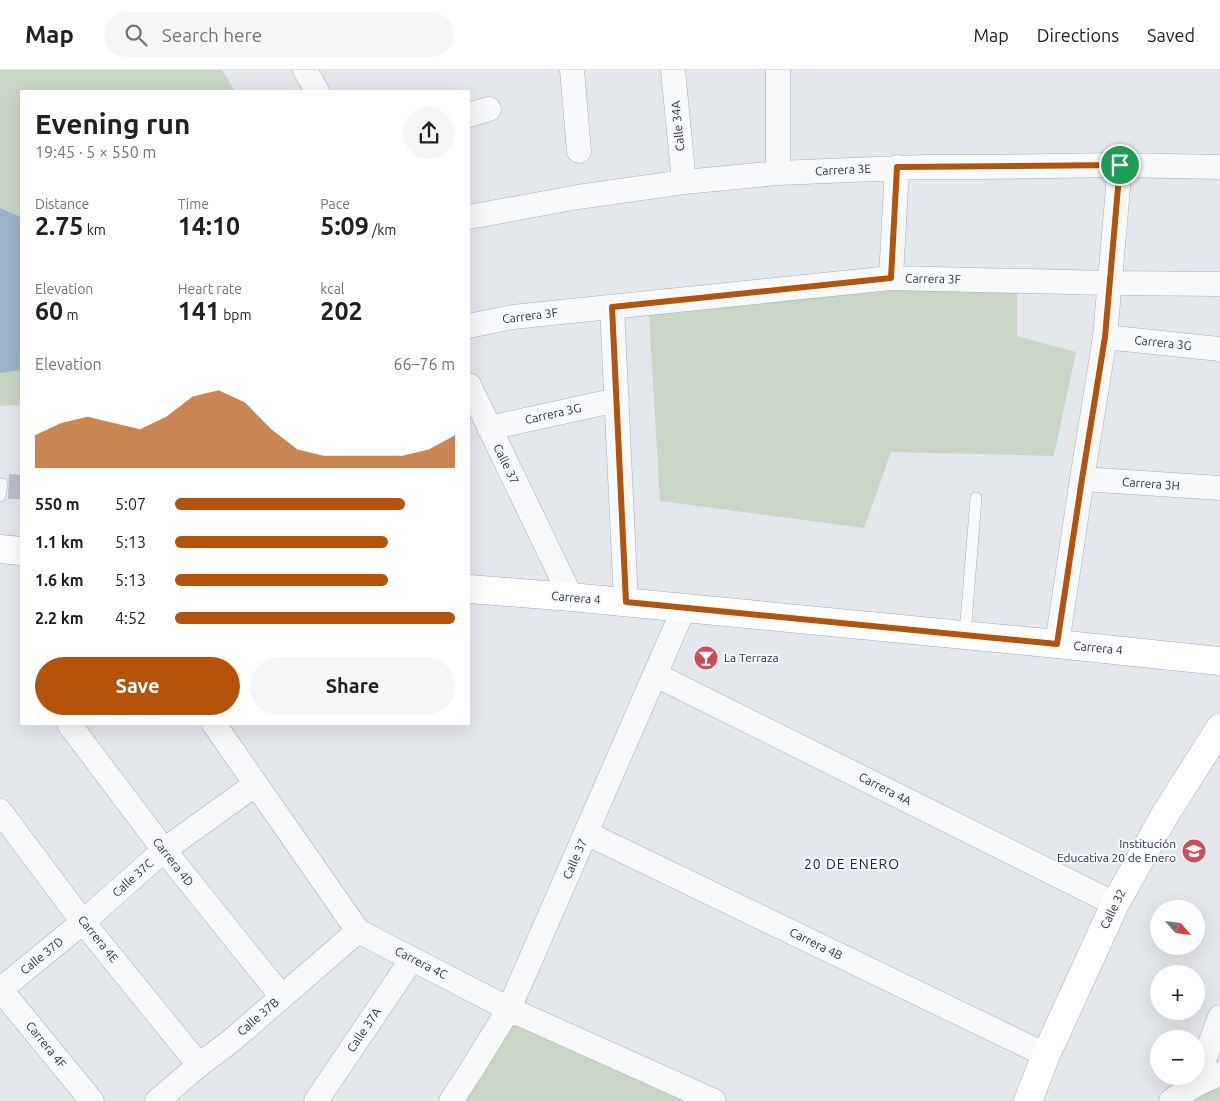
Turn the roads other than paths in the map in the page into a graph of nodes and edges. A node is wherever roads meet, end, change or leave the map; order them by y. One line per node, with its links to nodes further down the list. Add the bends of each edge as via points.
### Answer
1 (305, 70): 5 (street)
2 (572, 70): 6 (street)
3 (673, 70): 11 (street, Calle 34A)
4 (778, 70): 10 (street)
5 (316, 90)
6 (579, 151)
7 (1120, 165): 8 (street, Carrera 3E); 9 (street, Carrera 3E); 14 (street)
8 (897, 167): 10 (street, Carrera 3E); 13 (street)
9 (1220, 167)
10 (778, 173): 11 (street, Carrera 3E)
11 (684, 182): 12 (street, Carrera 3E)
12 (470, 217)
13 (891, 278): 14 (street, Carrera 3F); 16 (street, Carrera 3F)
14 (1110, 283): 15 (street, Carrera 3F); 18 (street)
15 (1220, 284)
16 (612, 307): 17 (street, Carrera 3F, via 513,317); 21 (street)
17 (470, 326)
18 (1105, 337): 19 (street, Carrera 3G); 23 (street)
19 (1220, 349)
20 (470, 387): 22 (street, Calle 37)
21 (617, 400): 22 (street, Carrera 3G); 32 (street)
22 (489, 428): 31 (street, Calle 37)
23 (1082, 479): 25 (street, Carrera 3H); 35 (street)
24 (3, 484): 26 (lane)
25 (1220, 488)
26 (0, 496)
27 (976, 498): 34 (lane)
28 (0, 549): 29 (main road)
29 (20, 551)
30 (470, 589): 31 (main road, Carrera 4)
31 (570, 597): 32 (main road, Carrera 4)
32 (626, 602): 33 (main road, Carrera 4)
33 (684, 608): 34 (main road, Carrera 4); 37 (street, Calle 37)
34 (965, 635): 35 (main road, Carrera 4)
35 (1057, 644): 36 (main road, Carrera 4)
36 (1220, 662)
37 (656, 674): 43 (street, Calle 37); 45 (street, Carrera 4A)
38 (70, 725): 44 (street, Carrera 4D)
39 (215, 725): 41 (street, Carrera 4C)
40 (1220, 728): 45 (main road, Calle 32, via 1166,813)
41 (256, 784): 44 (street, Calle 37C); 47 (street, Carrera 4C)
42 (0, 811): 46 (street, Carrera 4E)
43 (586, 833): 51 (street, Calle 37); 53 (street, Carrera 4B)
44 (164, 850): 46 (street, Calle 37C); 50 (street, Carrera 4D)
45 (1115, 904): 53 (main road, Calle 32)
46 (83, 922): 49 (street, Calle 37D); 55 (street, Carrera 4E)
47 (358, 931): 48 (street, Carrera 4C); 50 (street, Calle 37B)
48 (412, 959): 51 (street, Carrera 4C); 61 (street, Calle 37A)
49 (0, 989): 59 (street, Carrera 4F)
50 (282, 996): 55 (street, Calle 37B)
51 (509, 1008): 62 (street, Calle 37); 63 (street, Carrera 4C)
52 (1220, 1017): 54 (street)
53 (1046, 1055): 64 (main road, Calle 32)
54 (1205, 1058)
55 (199, 1065): 60 (street, Calle 37B)
56 (1220, 1074): 57 (street)
57 (1205, 1081)
58 (1195, 1085): 65 (street)
59 (92, 1101)
60 (157, 1101)
61 (316, 1101)
62 (450, 1101)
63 (714, 1101)
64 (1028, 1101)
65 (1171, 1101)

